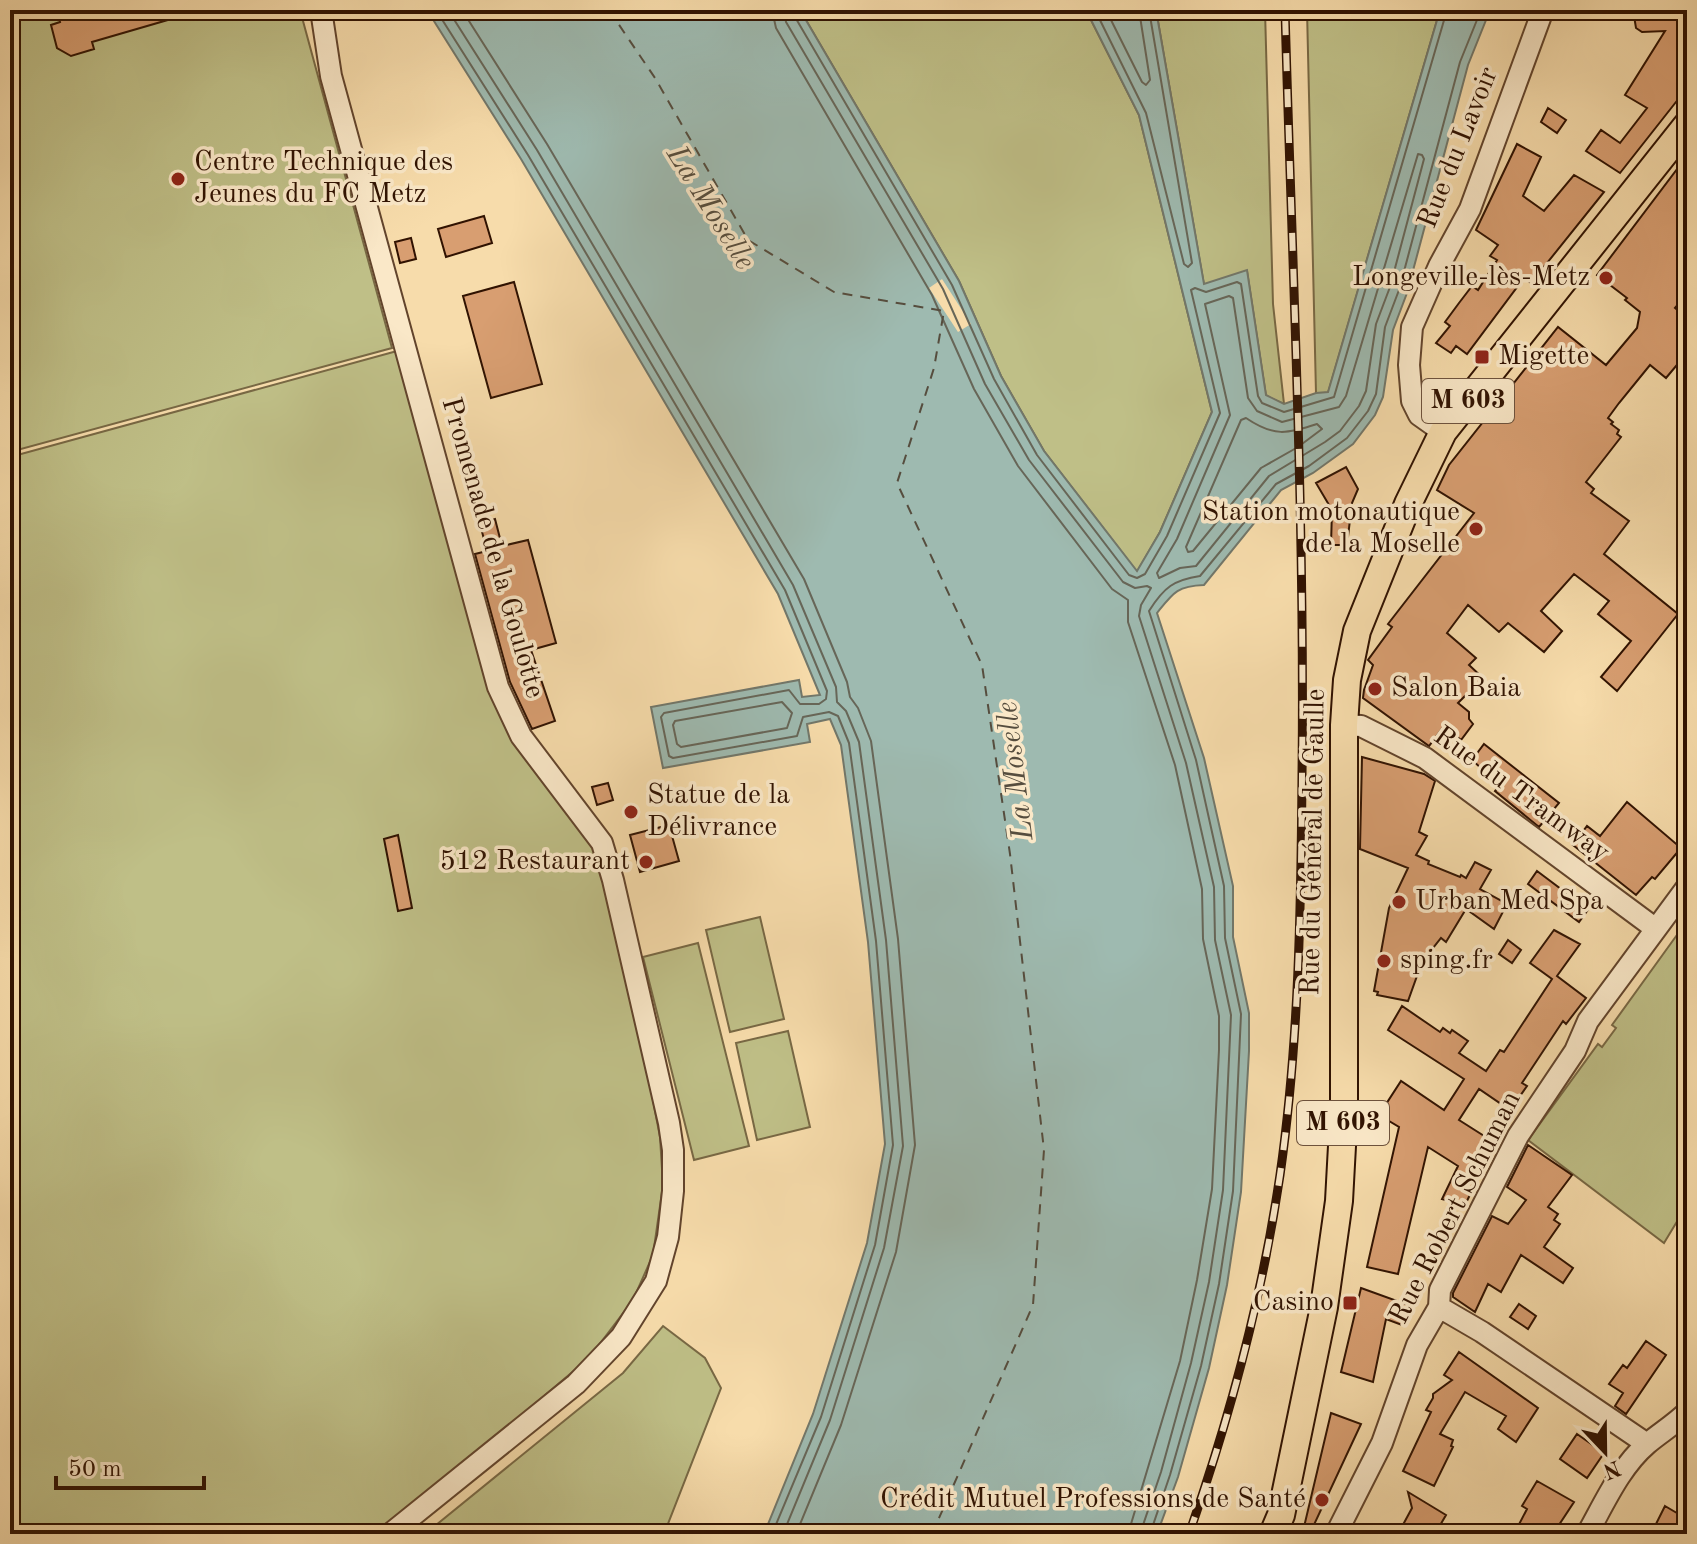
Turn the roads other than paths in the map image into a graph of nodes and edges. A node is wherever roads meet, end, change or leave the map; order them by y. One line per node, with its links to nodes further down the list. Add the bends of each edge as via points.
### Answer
1 (321, 10): 12 (street, Promenade de la Goulotte, via 331,76 498,687 521,736 602,843 673,1150 668,1237 656,1281 621,1337 576,1384)
2 (1543, 10): 4 (street, Rue du Lavoir, via 1470,209 1412,327 1412,401 1419,415)
3 (1687, 125): 4 (main road, Rue du Général de Gaulle / M 603)
4 (1443, 432): 5 (main road, Rue du Général de Gaulle / M 603, via 1357,631)
5 (1344, 725): 7 (street, Rue du Tramway, via 1361,726 1425,758); 11 (main road, Rue du Général de Gaulle / M 603, via 1344,1109 1339,1201 1324,1307)
6 (1687, 887): 7 (street, Rue Robert Schuman)
7 (1656, 929): 8 (street, Rue Robert Schuman, via 1588,1021 1575,1051 1518,1136 1440,1290)
8 (1439, 1307): 10 (street); 13 (street, Rue Robert Schuman, via 1417,1345 1382,1443)
9 (1687, 1412): 10 (street)
10 (1647, 1444): 14 (street, via 1616,1483)
11 (1278, 1529)
12 (390, 1534)
13 (1336, 1534)
14 (1587, 1534)

